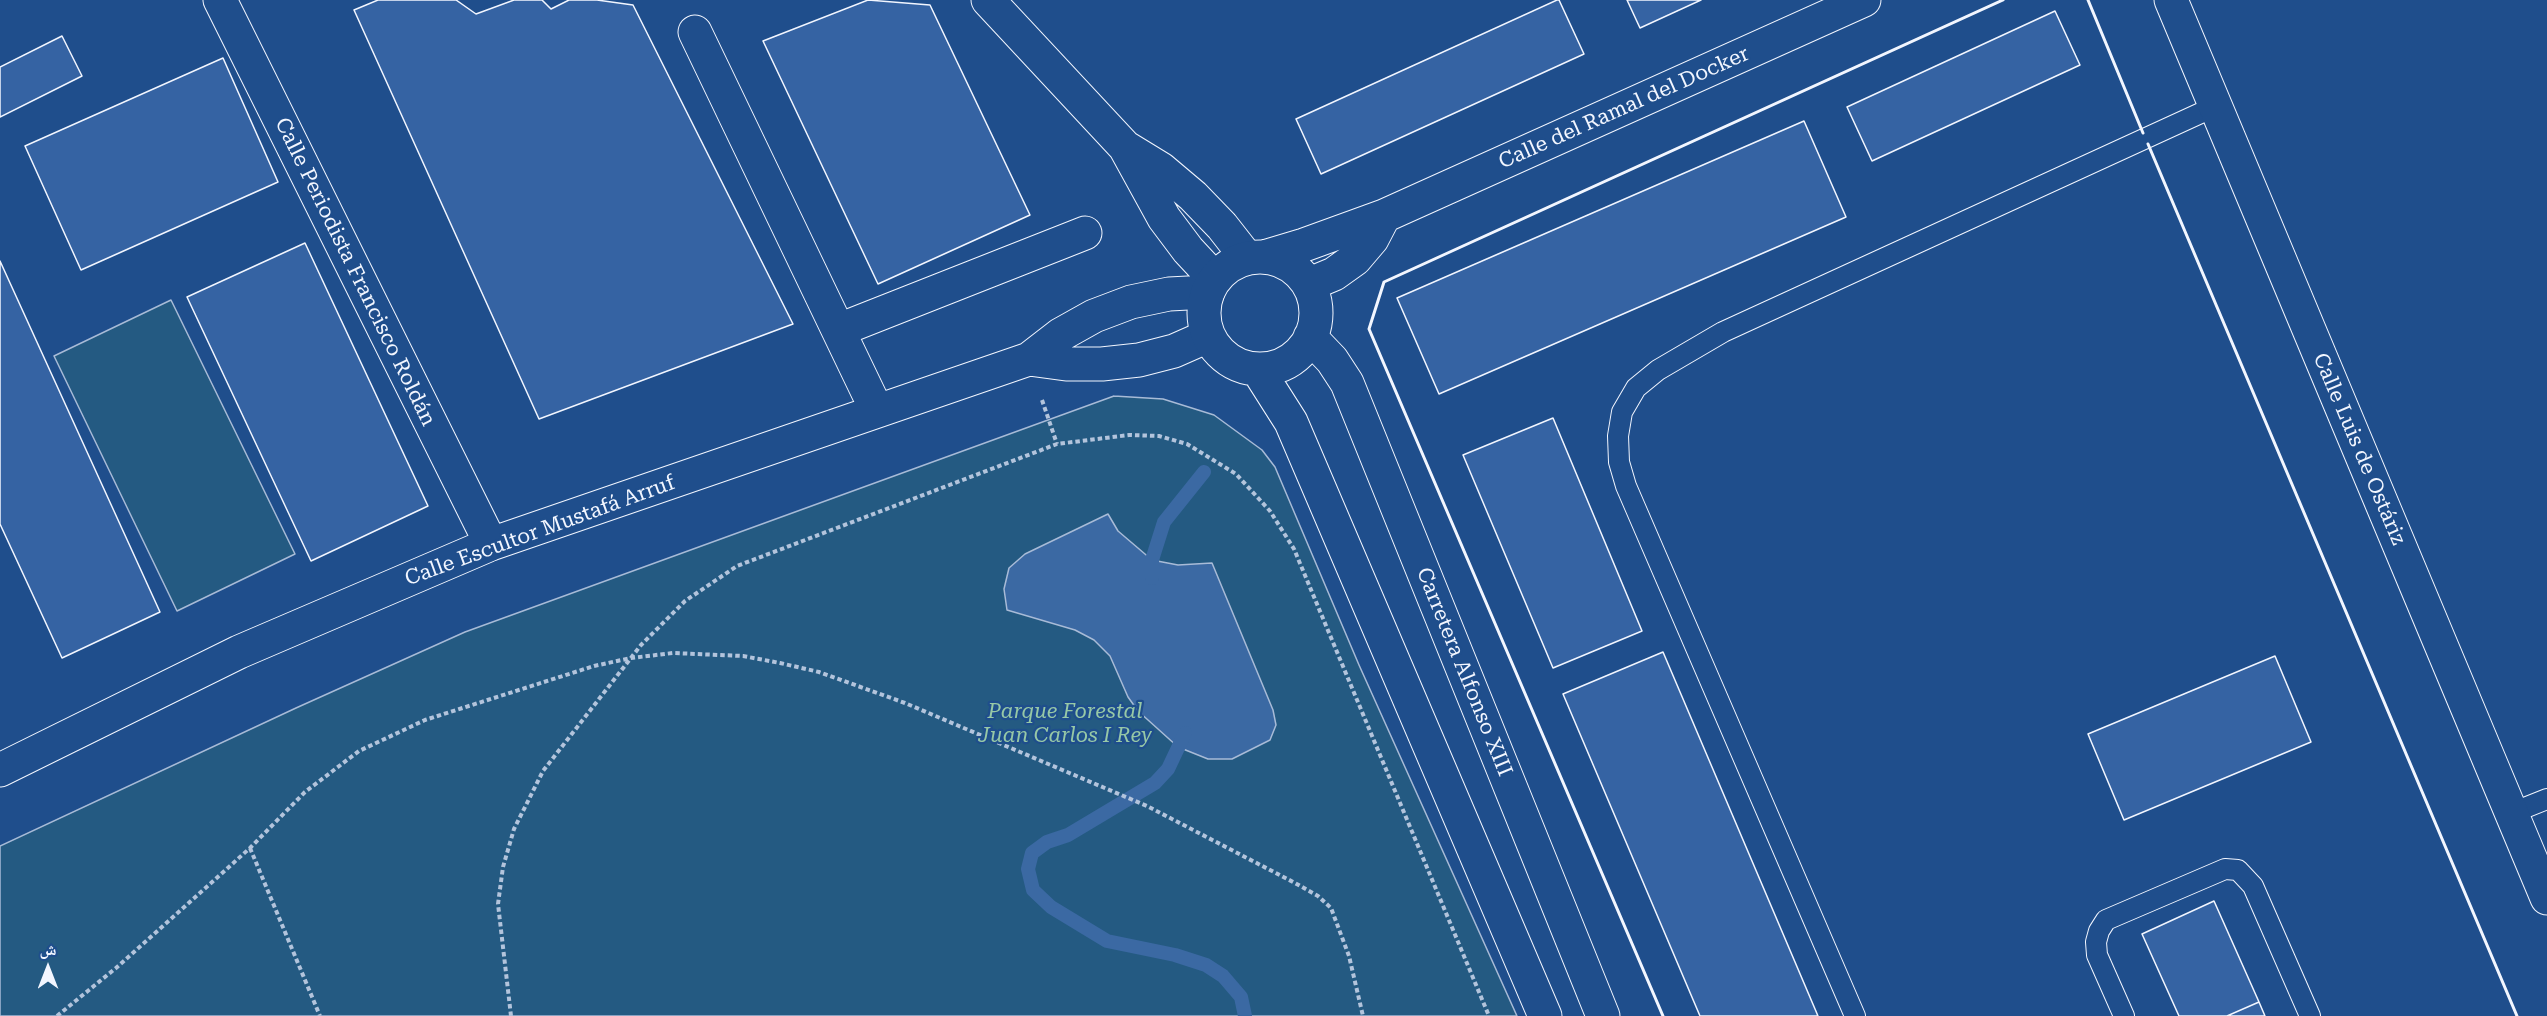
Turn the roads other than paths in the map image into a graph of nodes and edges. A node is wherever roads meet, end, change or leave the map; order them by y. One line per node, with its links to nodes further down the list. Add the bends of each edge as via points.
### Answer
1 (220, 0): 19 (street, Calle Periodista Francisco Roldán)
2 (988, 0): 7 (street)
3 (1864, 0): 8 (street, Calle del Ramal del Docker)
4 (2171, 0): 6 (street, Calle Luis de Ostáriz)
5 (695, 32): 13 (street)
6 (2216, 106): 22 (street, Calle Luis de Ostáriz); 26 (lane, via 1723,332 1658,369 1636,388 1622,412 1619,462 1626,486)
7 (1125, 147): 10 (street, via 1161,169 1193,196); 12 (street, via 1164,218)
8 (1384, 216): 10 (street, Calle del Ramal del Docker, via 1304,245); 11 (street, via 1355,259)
9 (1085, 233): 13 (street)
10 (1255, 257): 11 (street, via 1282,260); 12 (street, via 1230,266)
11 (1310, 284): 15 (street, via 1316,311)
12 (1212, 285): 14 (street, via 1204,306); 16 (street, Calle Escultor Mustafá Arruf, via 1131,302 1094,316)
13 (839, 330): 18 (street)
14 (1208, 336): 16 (street, Calle Escultor Mustafá Arruf, via 1174,351 1130,361 1066,364); 17 (street, via 1217,350 1236,364)
15 (1310, 338): 17 (street, via 1289,361); 25 (street, Carretera Alfonso XIII, via 1332,360 1347,383)
16 (1029, 359): 18 (street, Calle Escultor Mustafá Arruf)
17 (1258, 369): 24 (street, via 1291,422)
18 (877, 411): 19 (street, Calle Escultor Mustafá Arruf)
19 (491, 544): 20 (street, Calle Escultor Mustafá Arruf, via 239,652)
20 (0, 770)
21 (2547, 799): 22 (lane)
22 (2512, 813): 23 (street, Calle Luis de Ostáriz)
23 (2547, 898)
24 (1545, 1016)
25 (1603, 1016)
26 (1855, 1016)
27 (2124, 1016): 28 (lane, via 2097,955 2096,942 2106,920 2225,869 2238,870 2253,886)
28 (2310, 1016)

